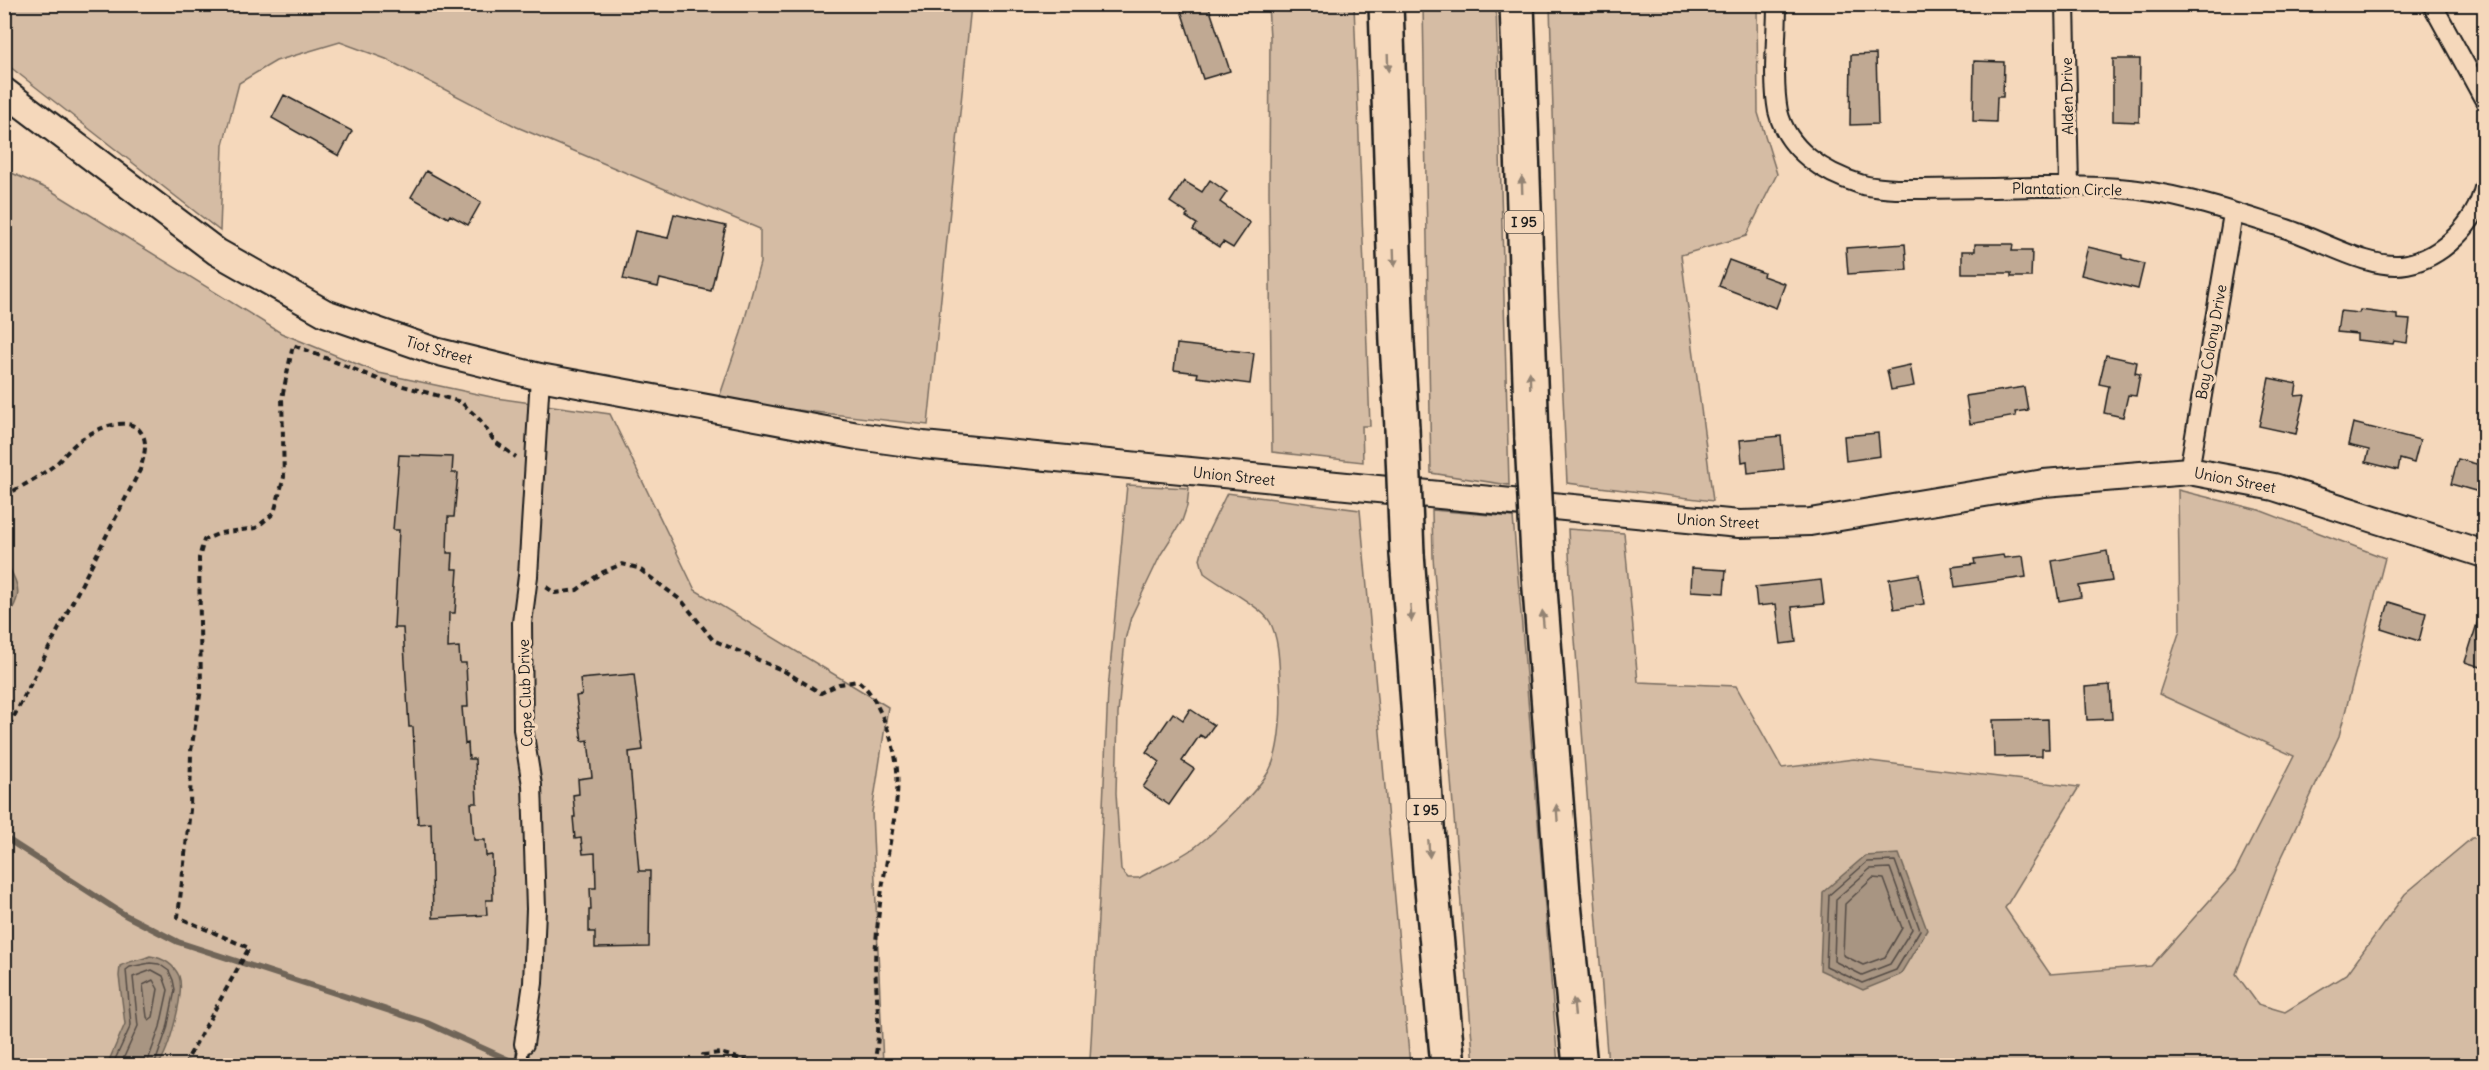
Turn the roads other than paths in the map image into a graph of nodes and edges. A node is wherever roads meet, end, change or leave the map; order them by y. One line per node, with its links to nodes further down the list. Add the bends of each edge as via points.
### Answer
1 (1386, 4): 17 (highway, I 95, one-way to 17, bridge, via 1407,554)
2 (1517, 4): 18 (highway, I 95, one-way to 2, bridge, via 1539,576)
3 (1777, 4): 8 (street, Plantation Circle, via 1779,111 1789,137 1807,158 1861,185 1896,189)
4 (2065, 4): 8 (street, Alden Drive)
5 (2432, 4): 7 (street)
6 (4, 91): 11 (main road, Tiot Street, via 216,252 276,287 325,313 376,332)
7 (2484, 99)
8 (2068, 187): 10 (street, Plantation Circle, via 2158,194)
9 (2484, 188): 10 (street, Plantation Circle, via 2473,217 2454,238 2427,258 2406,265 2377,264 2311,236)
10 (2233, 214): 13 (street, Bay Colony Drive)
11 (540, 377): 12 (main road, Tiot Street, via 847,434); 15 (street, Cape Club Drive, via 522,623 523,729 532,785 536,909 533,984)
12 (940, 446): 13 (main road, Union Street, via 1739,524 1810,522 2044,483)
13 (2189, 471): 14 (main road, Union Street, via 2274,487)
14 (2484, 554)
15 (524, 1044): 16 (lane)
16 (521, 1065)
17 (1448, 1065)
18 (1580, 1065)

